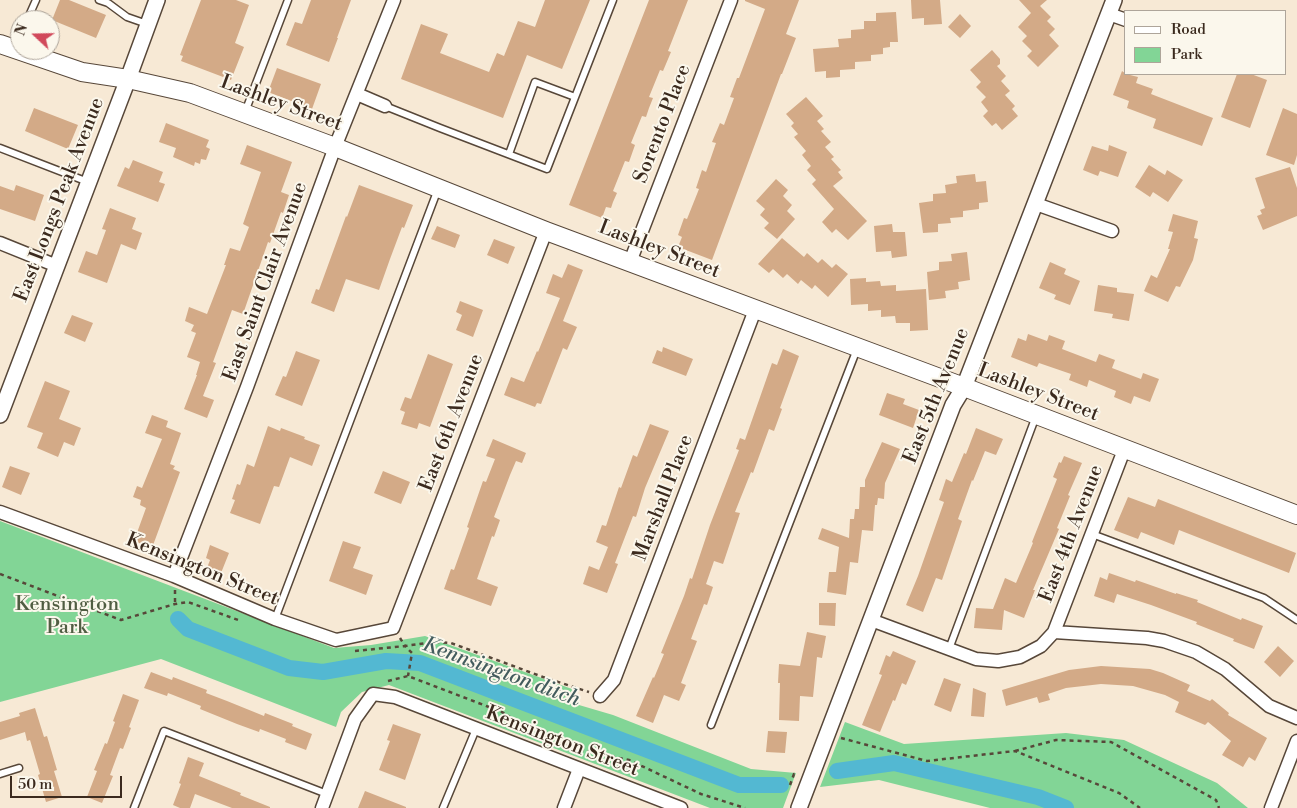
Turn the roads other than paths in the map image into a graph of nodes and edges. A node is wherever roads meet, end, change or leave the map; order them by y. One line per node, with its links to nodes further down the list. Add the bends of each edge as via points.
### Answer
1 (99, 0): 9 (lane, via 127,17)
2 (157, 0): 9 (street, East Longs Peak Avenue)
3 (288, 0): 15 (lane)
4 (394, 0): 12 (street, East Saint Clair Avenue)
5 (613, 0): 13 (lane)
6 (731, 0): 25 (street, Sorento Place)
7 (1111, 7): 8 (street); 21 (street, East 5th Avenue)
8 (1124, 18)
9 (148, 24): 11 (street, East Longs Peak Avenue)
10 (0, 44): 11 (main road, Lashley Street, via 82,72)
11 (128, 79): 15 (main road, Lashley Street, via 190,93); 19 (street, East Longs Peak Avenue)
12 (357, 94): 14 (street); 16 (street, East Saint Clair Avenue)
13 (575, 97): 18 (lane, via 536,82); 18 (lane, via 548,169)
14 (385, 106): 18 (lane)
15 (244, 114): 16 (main road, Lashley Street)
16 (335, 147): 20 (main road, Lashley Street); 36 (street, East Saint Clair Avenue)
17 (0, 148): 19 (lane)
18 (509, 154)
19 (89, 182): 26 (street, East Longs Peak Avenue)
20 (438, 188): 22 (main road, Lashley Street); 37 (lane)
21 (1036, 204): 23 (street); 29 (street, East 5th Avenue)
22 (546, 231): 25 (main road, Lashley Street); 40 (street, East 6th Avenue)
23 (1112, 231)
24 (0, 243): 26 (street)
25 (630, 262): 27 (main road, Lashley Street)
26 (57, 266): 30 (street, East Longs Peak Avenue)
27 (755, 310): 28 (main road, Lashley Street); 43 (street, Marshall Place, via 614,680)
28 (858, 348): 29 (main road, Lashley Street); 45 (lane)
29 (964, 387): 31 (main road, Lashley Street); 38 (street, East 5th Avenue, via 953,405)
30 (0, 415)
31 (1037, 415): 32 (main road, Lashley Street); 42 (lane)
32 (1124, 450): 34 (main road, Lashley Street); 35 (street, East 4th Avenue)
33 (0, 512): 36 (street, Kensington Street)
34 (1297, 515)
35 (1092, 534): 39 (lane, via 1264,598); 41 (street, East 4th Avenue)
36 (174, 576): 37 (street, Kensington Street)
37 (275, 619): 40 (street, Kensington Street, via 336,640)
38 (872, 620): 42 (street); 57 (street, East 5th Avenue)
39 (1297, 620)
40 (393, 628)
41 (1054, 632): 42 (street, via 1041,646 1020,657 998,661 976,660); 44 (street, via 1147,638 1196,652 1225,669 1268,706)
42 (949, 649)
43 (600, 696)
44 (1297, 718)
45 (711, 725)
46 (476, 729): 49 (street, Kensington Street); 51 (street, Kensington Street, via 395,697 373,694 355,719); 54 (lane)
47 (1297, 741): 58 (street)
48 (19, 768): 50 (lane)
49 (579, 769): 55 (street); 56 (street, Kensington Street)
50 (0, 774)
51 (327, 794): 52 (lane, via 164,731); 53 (street)
52 (134, 808)
53 (322, 808)
54 (443, 808)
55 (564, 808)
56 (682, 808)
57 (799, 808)
58 (1271, 808)

